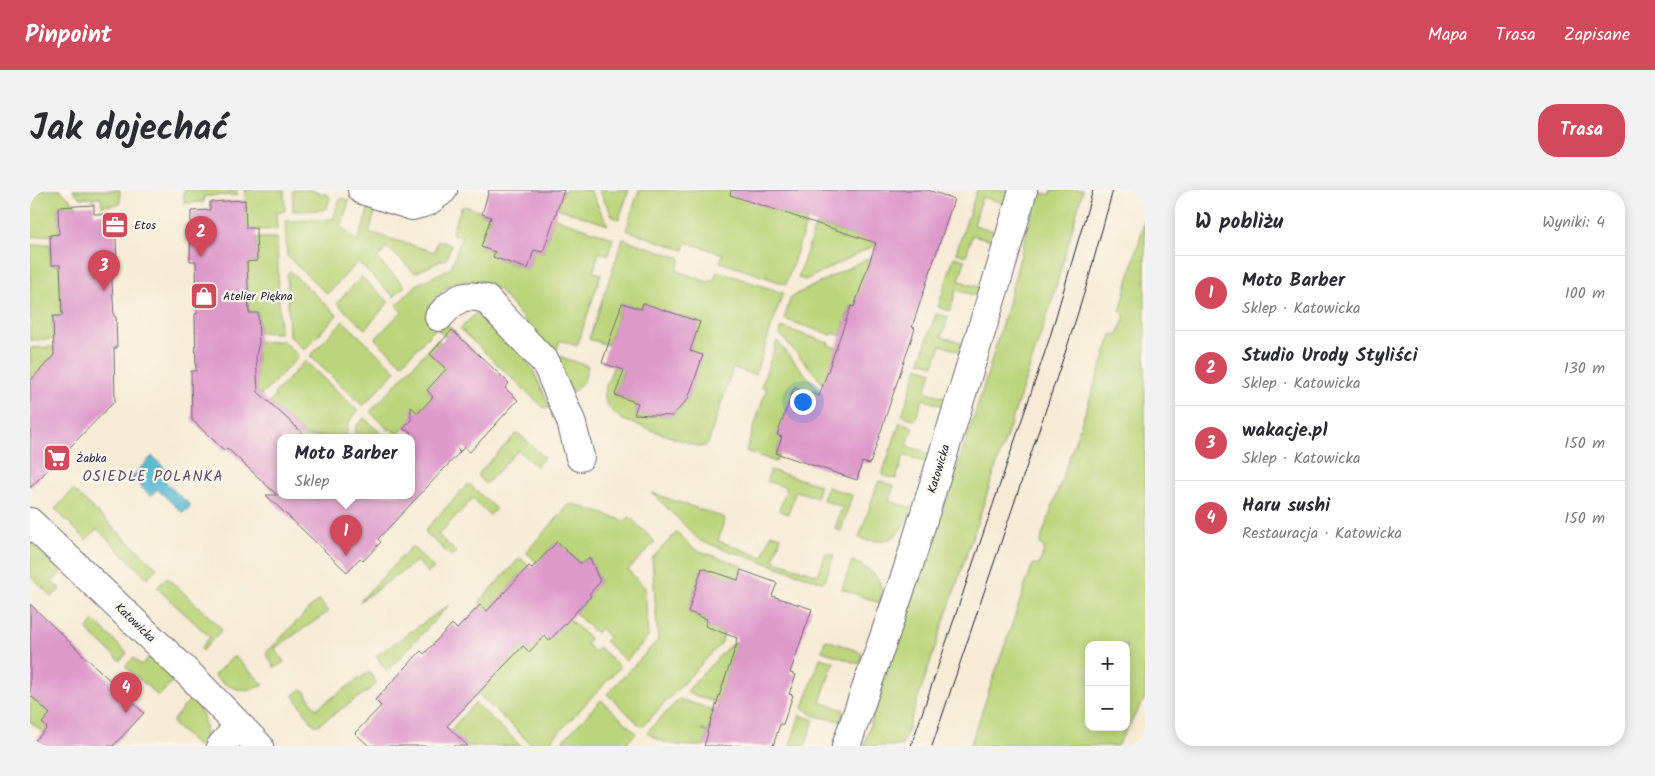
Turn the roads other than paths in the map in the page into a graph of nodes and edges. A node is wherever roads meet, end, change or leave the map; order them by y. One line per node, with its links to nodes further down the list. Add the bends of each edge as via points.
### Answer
1 (362, 190): 2 (street, via 412,206 427,202)
2 (443, 190)
3 (1023, 190): 10 (street, Katowicka, via 908,568)
4 (439, 317): 5 (street, via 460,299 473,296 486,299 546,362 571,421)
5 (580, 457)
6 (30, 522): 7 (street, Katowicka)
7 (239, 726): 8 (street); 9 (street, Katowicka)
8 (221, 746)
9 (259, 746)
10 (846, 746)

